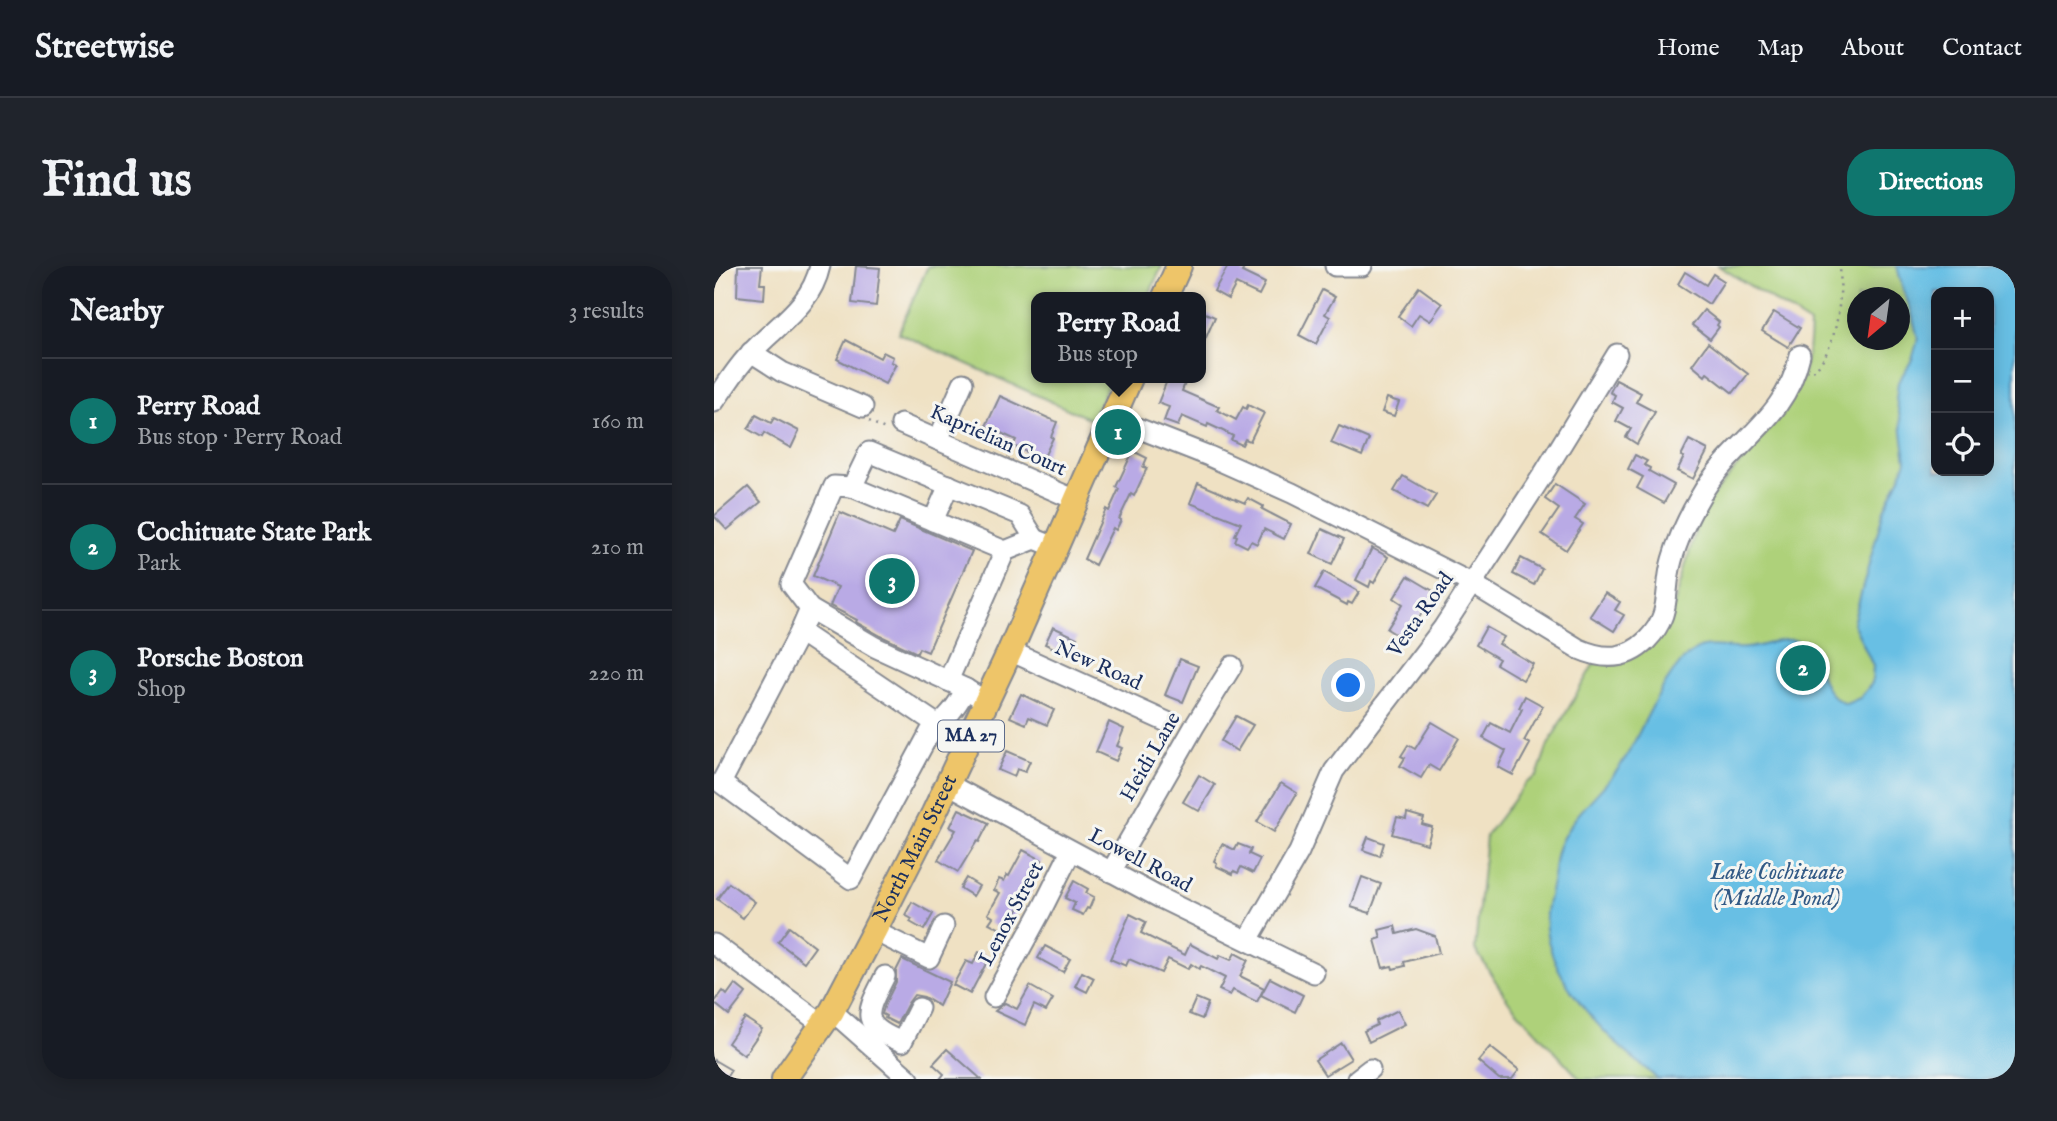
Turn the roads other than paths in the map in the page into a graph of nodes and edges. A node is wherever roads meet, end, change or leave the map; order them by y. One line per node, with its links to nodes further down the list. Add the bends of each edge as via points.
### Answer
1 (820, 266): 6 (street, via 803,303)
2 (1179, 266): 5 (main road)
3 (1335, 266): 4 (street)
4 (1362, 266)
5 (1168, 292)
6 (751, 352): 11 (street); 12 (street, via 782,372)
7 (1617, 354): 22 (street, Vesta Road)
8 (1800, 355): 22 (street, via 1782,400 1724,462 1701,495 1672,559 1664,615 1650,638 1637,648 1610,658 1579,649)
9 (963, 383): 15 (street)
10 (1128, 383): 13 (main road, North Main Street / MA 27)
11 (714, 402)
12 (863, 407)
13 (1112, 418): 18 (main road, North Main Street / MA 27); 22 (street, via 1292,493)
14 (901, 424): 15 (street, Kaprielian Court)
15 (938, 440): 18 (street, Kaprielian Court)
16 (948, 485): 17 (street, via 869,452); 19 (street); 20 (street, via 1020,515)
17 (852, 487): 19 (street); 23 (street, via 834,486 791,584)
18 (1076, 500): 20 (main road, North Main Street / MA 27)
19 (933, 521): 21 (street)
20 (1045, 543): 21 (street); 25 (main road, North Main Street / MA 27)
21 (1005, 551): 27 (street)
22 (1471, 583): 36 (street, Vesta Road, via 1435,639 1334,771 1299,852)
23 (810, 608): 24 (street); 27 (street, via 875,647)
24 (800, 632): 30 (street); 30 (street, via 721,783 852,879 930,732)
25 (1010, 650): 28 (main road, North Main Street / MA 27); 29 (street, New Road)
26 (1232, 666): 33 (street, Heidi Lane)
27 (948, 681): 28 (street)
28 (977, 695): 30 (street); 31 (main road, North Main Street / MA 27)
29 (1167, 722)
30 (938, 725)
31 (948, 784): 32 (street, Lowell Road); 35 (main road, North Main Street / MA 27)
32 (1071, 851): 33 (street, Lowell Road); 40 (street, Lenox Street)
33 (1111, 872): 36 (street, Lowell Road)
34 (944, 926): 35 (street, via 929,958)
35 (874, 932): 38 (main road, North Main Street / MA 27)
36 (1248, 940): 39 (street, Lowell Road)
37 (714, 944): 42 (street)
38 (852, 973): 41 (street, via 882,982 869,1013 880,1032 891,1038 902,1042); 42 (main road, North Main Street / MA 27)
39 (1314, 973)
40 (993, 997)
41 (919, 1008)
42 (827, 1018): 43 (main road, North Main Street / MA 27); 44 (street)
43 (783, 1079)
44 (909, 1079)

